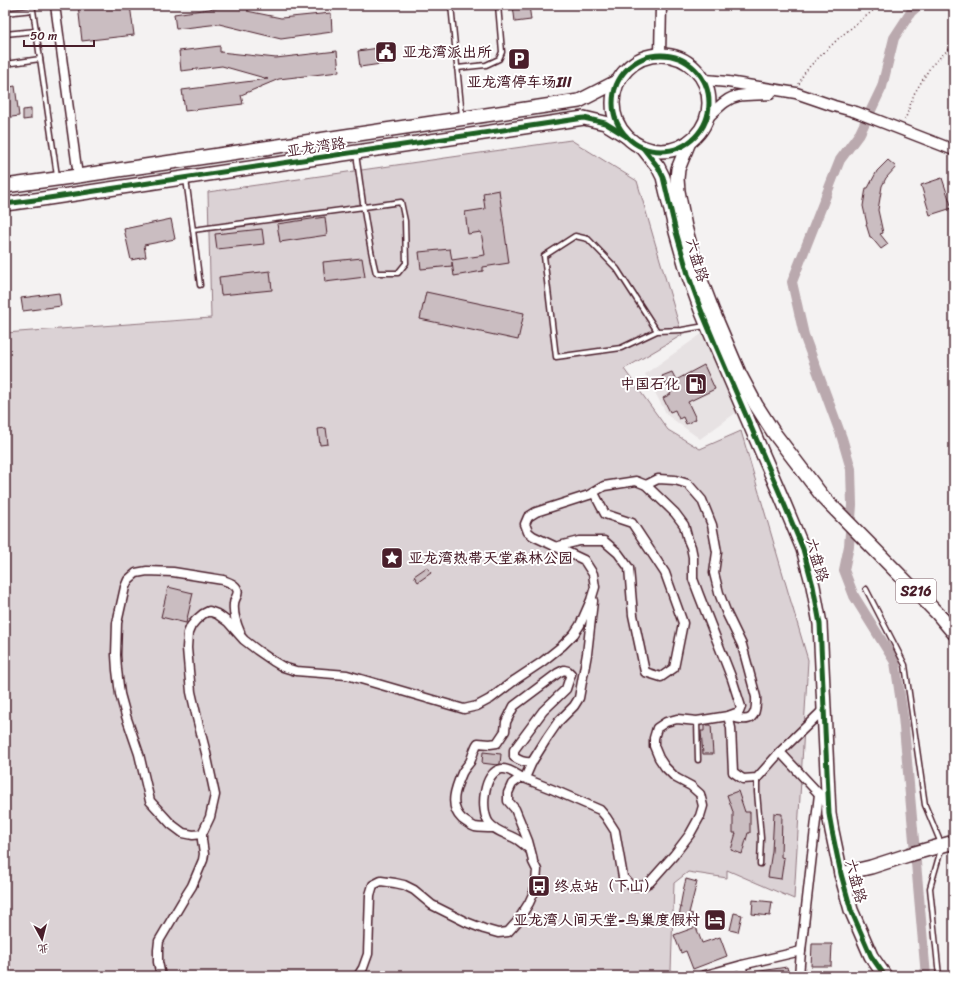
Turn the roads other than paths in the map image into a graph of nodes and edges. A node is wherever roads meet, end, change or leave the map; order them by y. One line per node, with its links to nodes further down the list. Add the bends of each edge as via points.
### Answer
1 (36, 5): 6 (lane)
2 (55, 5): 24 (street)
3 (451, 5): 13 (lane)
4 (498, 5): 13 (lane, via 502,52 500,59 486,65)
5 (661, 5): 10 (street)
6 (33, 10): 7 (lane); 8 (lane)
7 (5, 13)
8 (36, 31): 9 (lane); 11 (lane)
9 (5, 34)
10 (660, 54): 14 (main road, S216, via 678,57 693,66); 15 (main road, S216, via 643,58 628,67)
11 (40, 59): 12 (lane); 26 (lane)
12 (5, 64)
13 (457, 68): 18 (lane)
14 (705, 80): 16 (street); 17 (main road, S216, via 710,99)
15 (618, 81): 18 (main road, 亚龙湾路 / S216, via 579,101); 19 (main road, S216, via 613,100 616,119)
16 (796, 93): 17 (street, via 738,96 722,104); 22 (street, via 856,112)
17 (708, 118): 20 (main road, S216, via 697,136)
18 (462, 119): 24 (main road, 亚龙湾路 / S216)
19 (626, 136): 21 (main road, S216); 23 (main road, 亚龙湾路 / S216, via 605,123 584,118)
20 (689, 142): 21 (main road, S216, via 667,151); 39 (main road, 六盘路 / S216, via 678,169 677,179 685,227 697,270 713,312 739,373 756,405 823,497)
21 (643, 148): 32 (main road, 六盘路 / S216, via 663,177 688,274)
22 (954, 150)
23 (356, 153): 25 (main road, 亚龙湾路 / S216); 29 (lane)
24 (78, 176): 26 (main road, 亚龙湾路 / S216)
25 (186, 178): 28 (main road, 亚龙湾路 / S216); 30 (lane)
26 (58, 179): 27 (main road, 亚龙湾路 / S216)
27 (5, 186)
28 (5, 204)
29 (364, 206): 29 (lane, via 376,273 398,273 406,263 405,220 401,202); 30 (lane)
30 (193, 230): 31 (lane)
31 (200, 285)
32 (707, 325): 33 (lane); 41 (main road, 六盘路 / S216, via 803,549 820,624)
33 (657, 331): 33 (lane, via 617,269 588,239 575,236 544,256 556,357 621,348)
34 (646, 486): 35 (street, via 636,481 624,482 604,486); 42 (street, via 675,512 684,525 692,552 693,579 741,707 739,712); 42 (street, via 658,479 688,484 702,500 712,525 717,552 714,573 719,593 742,645 756,696 754,715 749,719 739,720)
35 (594, 493): 36 (street, via 536,512 528,518 525,524 528,532); 36 (street, via 606,514 632,523 665,573 683,623 674,668 660,677 645,672 633,615 629,568 618,552 604,541 579,541)
36 (555, 546): 37 (street, via 584,560 593,574)
37 (595, 587): 40 (street, via 589,607 574,634 542,662 490,699 464,709 347,675 296,671 273,661); 46 (street, via 590,635 578,698 552,730)
38 (866, 588): 53 (lane, via 905,665 925,805)
39 (954, 633)
40 (244, 640): 52 (street, via 228,622 209,611 196,620 188,633 191,692 215,795 210,817); 52 (street, via 235,621 234,602 238,589 230,583 174,572 147,571 136,573 128,580 117,623 117,670 120,694 139,754 150,801 183,833)
41 (824, 709): 44 (street); 50 (main road, 六盘路 / S216)
42 (729, 716): 43 (street); 48 (street, via 733,772 743,780)
43 (697, 720): 45 (lane); 47 (street, via 677,719 657,728 654,746 659,758 676,778 700,794 703,806 690,834 674,855 650,882 642,886 630,885 623,877 615,831 600,810)
44 (780, 752): 48 (street); 49 (street)
45 (698, 760)
46 (532, 762): 47 (street); 51 (street, via 518,760 514,757 514,750 543,711 566,688 571,674 568,671 558,673 514,706 506,722 505,731 497,743 478,743 475,746 454,795 454,807 467,823 475,827)
47 (523, 778): 51 (street, via 503,768 491,775 484,794 484,807 488,822); 54 (street, via 512,784 508,802 515,809)
48 (757, 778): 55 (lane)
49 (819, 794): 50 (street); 57 (street)
50 (829, 804): 56 (main road, 六盘路 / S216)
51 (494, 828): 54 (street, via 519,840)
52 (202, 834): 59 (street, via 204,854 199,871 159,941)
53 (943, 845): 56 (main road); 65 (lane, via 930,888)
54 (530, 850): 60 (street, via 537,870 534,892 523,913 508,932 498,933 466,922 432,905 404,885 381,881 373,885 370,895 368,954)
55 (760, 864)
56 (841, 874): 64 (main road, 六盘路 / S216, via 851,910 871,956)
57 (801, 951): 58 (street); 63 (street)
58 (742, 965): 61 (street); 62 (street)
59 (160, 976)
60 (358, 976)
61 (702, 976)
62 (743, 976)
63 (799, 976)
64 (886, 976)
65 (939, 976)

